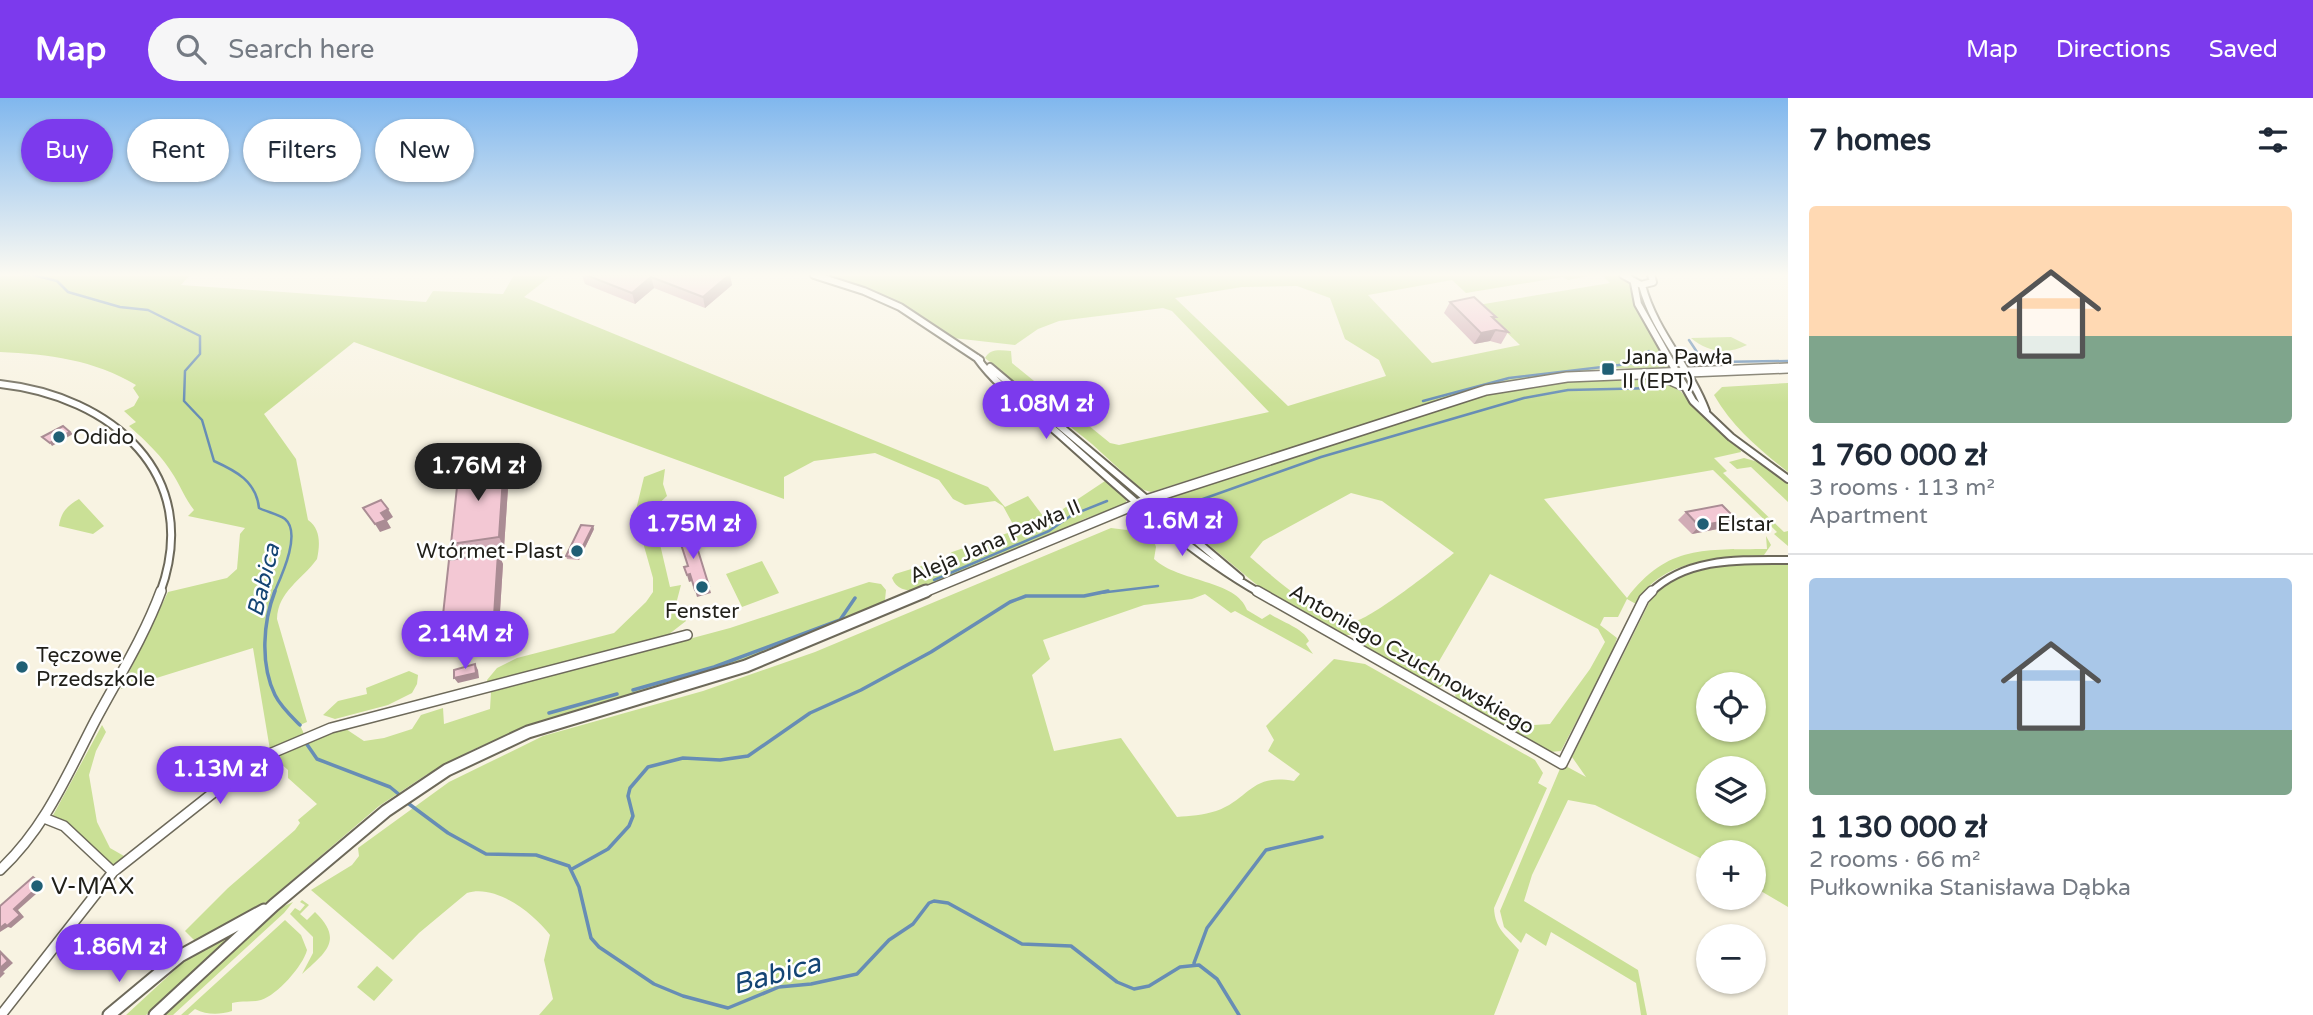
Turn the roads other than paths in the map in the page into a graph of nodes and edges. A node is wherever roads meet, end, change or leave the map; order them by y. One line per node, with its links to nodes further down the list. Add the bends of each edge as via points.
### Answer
1 (920, 318): 4 (street)
2 (1646, 318): 7 (street)
3 (1652, 318): 6 (street)
4 (977, 358): 13 (street); 13 (street, via 1026,406)
5 (1788, 368): 6 (street, Aleja Jana Pawła II)
6 (1687, 372): 7 (street, Aleja Jana Pawła II); 11 (street)
7 (1676, 373): 8 (street, Aleja Jana Pawła II); 10 (street)
8 (1656, 374): 10 (street); 13 (street, Aleja Jana Pawła II, via 1549,379 1486,390)
9 (0, 384): 16 (street, via 61,396 101,416 148,459 162,478 173,508 174,534 158,605)
10 (1682, 385): 11 (street)
11 (1706, 412): 12 (street, via 1731,437)
12 (1788, 479)
13 (1144, 501): 14 (street, Antoniego Czuchnowskiego, via 1195,551 1230,576 1562,764 1644,598 1656,586 1701,564); 19 (street, Aleja Jana Pawła II, via 788,651 500,743 447,770 386,811)
14 (1788, 559)
15 (687, 635): 18 (street, via 294,741 218,789)
16 (44, 818): 17 (street, via 26,846); 18 (street, via 64,826)
17 (0, 870)
18 (113, 872): 20 (street)
19 (274, 905): 21 (street, Aleja Jana Pawła II, via 180,956); 22 (street, Aleja Jana Pawła II)
20 (1, 1015)
21 (109, 1015)
22 (155, 1015)

